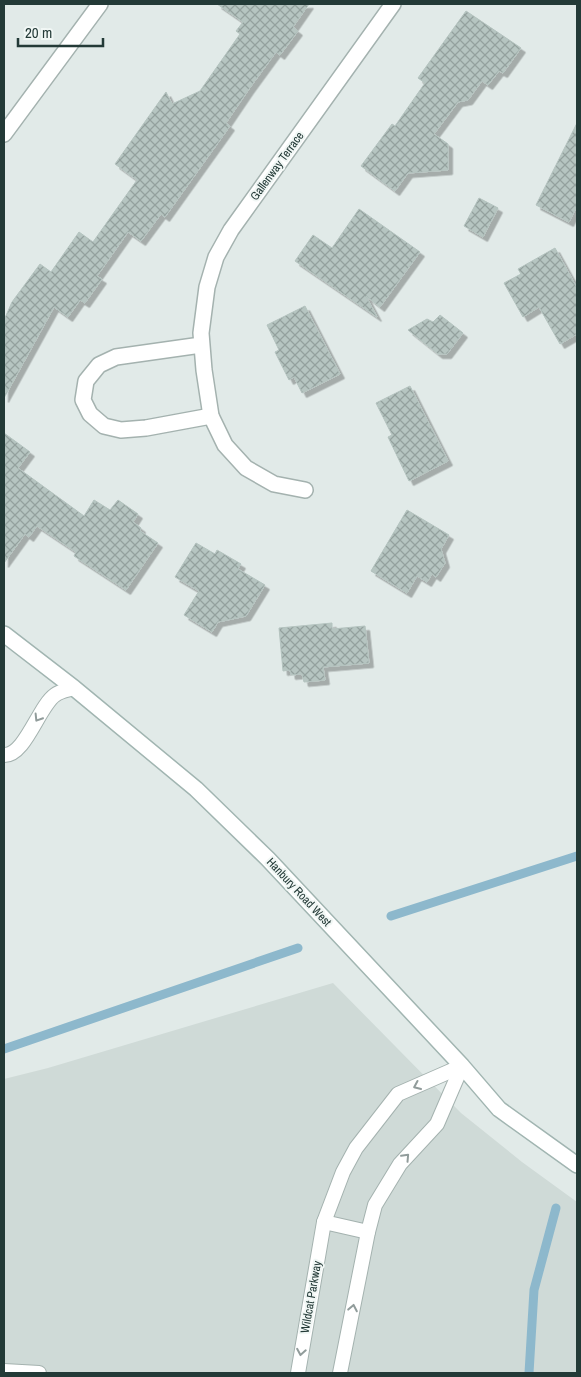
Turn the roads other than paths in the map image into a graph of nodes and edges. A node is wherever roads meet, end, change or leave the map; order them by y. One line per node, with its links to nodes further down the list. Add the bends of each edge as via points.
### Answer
1 (100, 4): 3 (street)
2 (393, 4): 4 (street, Gallenway Terrace, via 231,230 216,257 207,287)
3 (4, 134)
4 (201, 345): 5 (street, Gallenway Terrace); 5 (street, via 116,357 99,366 86,381 84,400 90,414 104,426 121,430)
5 (211, 416): 6 (street, Gallenway Terrace, via 225,445 246,468 274,484)
6 (305, 490)
7 (4, 634): 8 (street, Hanbury Road West)
8 (74, 688): 9 (lane, one-way to 9, via 55,695 19,748 8,756); 10 (street, Hanbury Road West, via 196,789 268,859)
9 (4, 755)
10 (462, 1066): 11 (street, Hanbury Road West, via 499,1109); 12 (lane, Wildcat Parkway, one-way to 12, via 398,1094 356,1148); 13 (lane, one-way to 10, via 375,1205 400,1164 437,1124)
11 (577, 1166)
12 (324, 1222): 13 (lane); 16 (lane, Wildcat Parkway, one-way to 16)
13 (368, 1232): 17 (lane, one-way to 13)
14 (4, 1371): 15 (lane)
15 (40, 1373)
16 (298, 1373)
17 (340, 1373)

